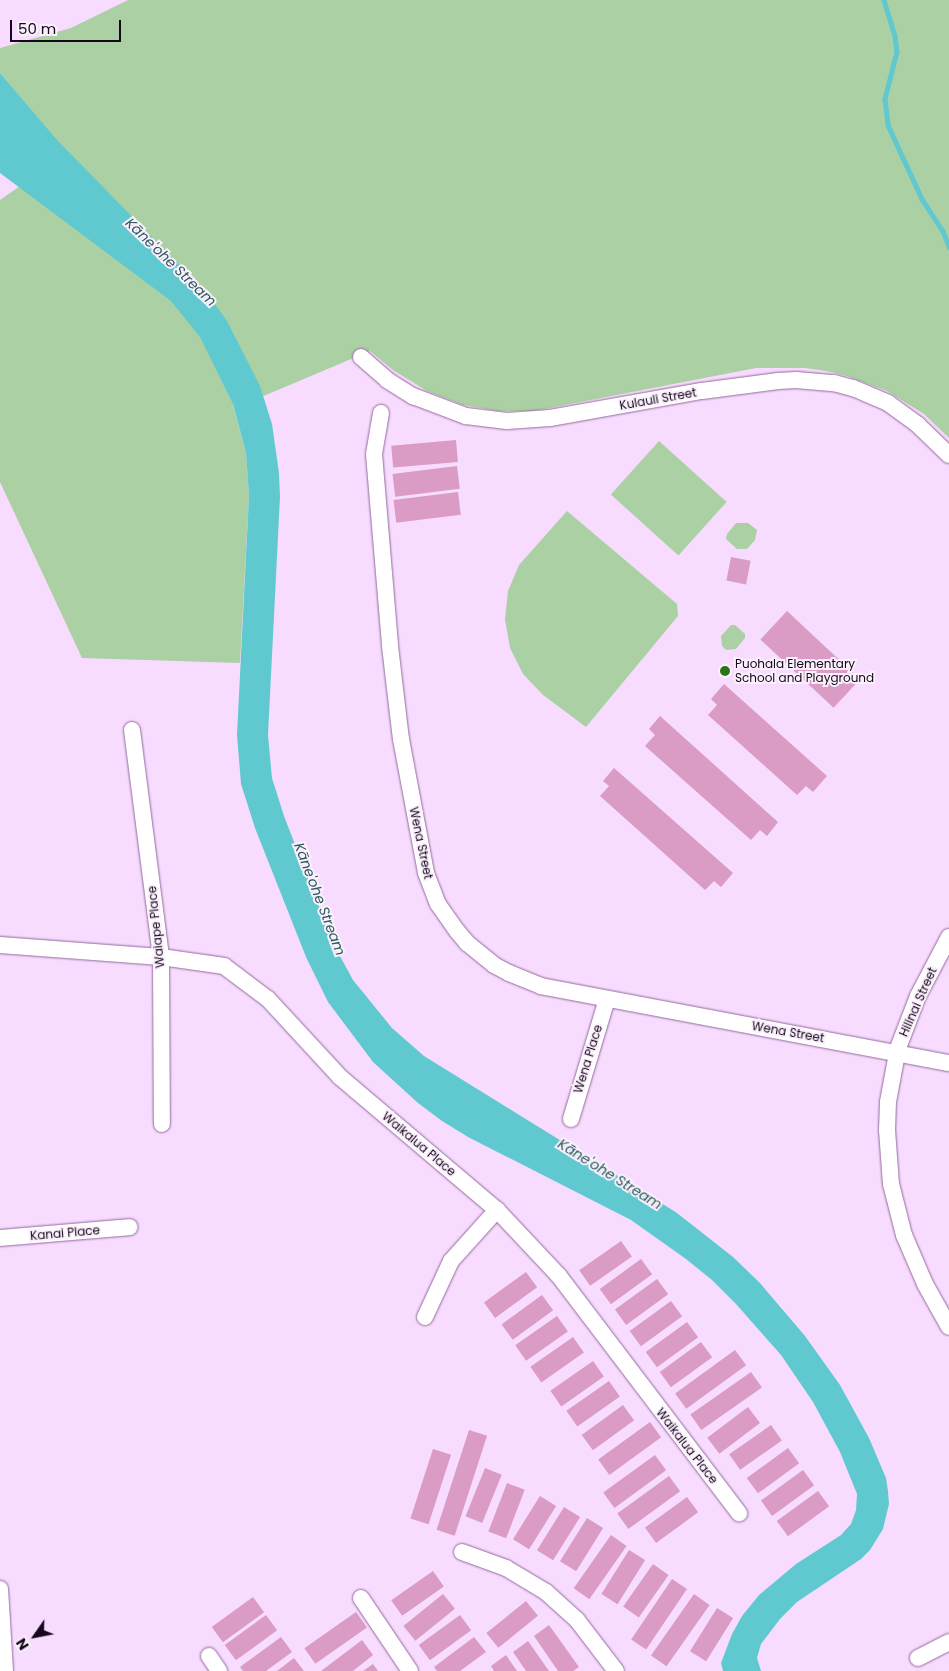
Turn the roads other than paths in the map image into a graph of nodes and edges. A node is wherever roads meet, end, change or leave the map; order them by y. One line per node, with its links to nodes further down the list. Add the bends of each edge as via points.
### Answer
1 (361, 357): 3 (street, Kulauli Street, via 387,380 420,399 466,416 507,421 550,418 702,391 778,381 816,380 870,394 896,408 918,424)
2 (381, 413): 8 (street, Wena Street, via 374,454 390,646 401,739 432,889 456,931 494,965 541,986)
3 (949, 455)
4 (132, 730): 7 (street, Waiape Place)
5 (949, 937): 9 (street, Hilinai Street, via 918,996)
6 (0, 946): 7 (street, Waikalua Place)
7 (162, 957): 12 (street, Waiape Place); 13 (street, Waikalua Place, via 224,966 268,999 340,1077)
8 (607, 999): 9 (street, Wena Street); 11 (street, Wena Place)
9 (897, 1052): 10 (street, Wena Street); 17 (street, Hilinai Street, via 887,1120 891,1184 913,1260)
10 (949, 1063)
11 (571, 1119)
12 (162, 1124)
13 (497, 1210): 16 (street, via 451,1261); 18 (street, Waikalua Place, via 559,1276)
14 (130, 1227): 15 (street, Kanai Place)
15 (0, 1238)
16 (425, 1317)
17 (949, 1328)
18 (738, 1513)
19 (462, 1552): 28 (street, via 506,1568 546,1592 577,1620)
20 (0, 1589): 25 (street)
21 (361, 1598): 27 (street)
22 (949, 1642): 24 (street)
23 (209, 1656): 26 (street)
24 (918, 1658)
25 (5, 1671)
26 (219, 1671)
27 (410, 1671)
28 (615, 1671)

